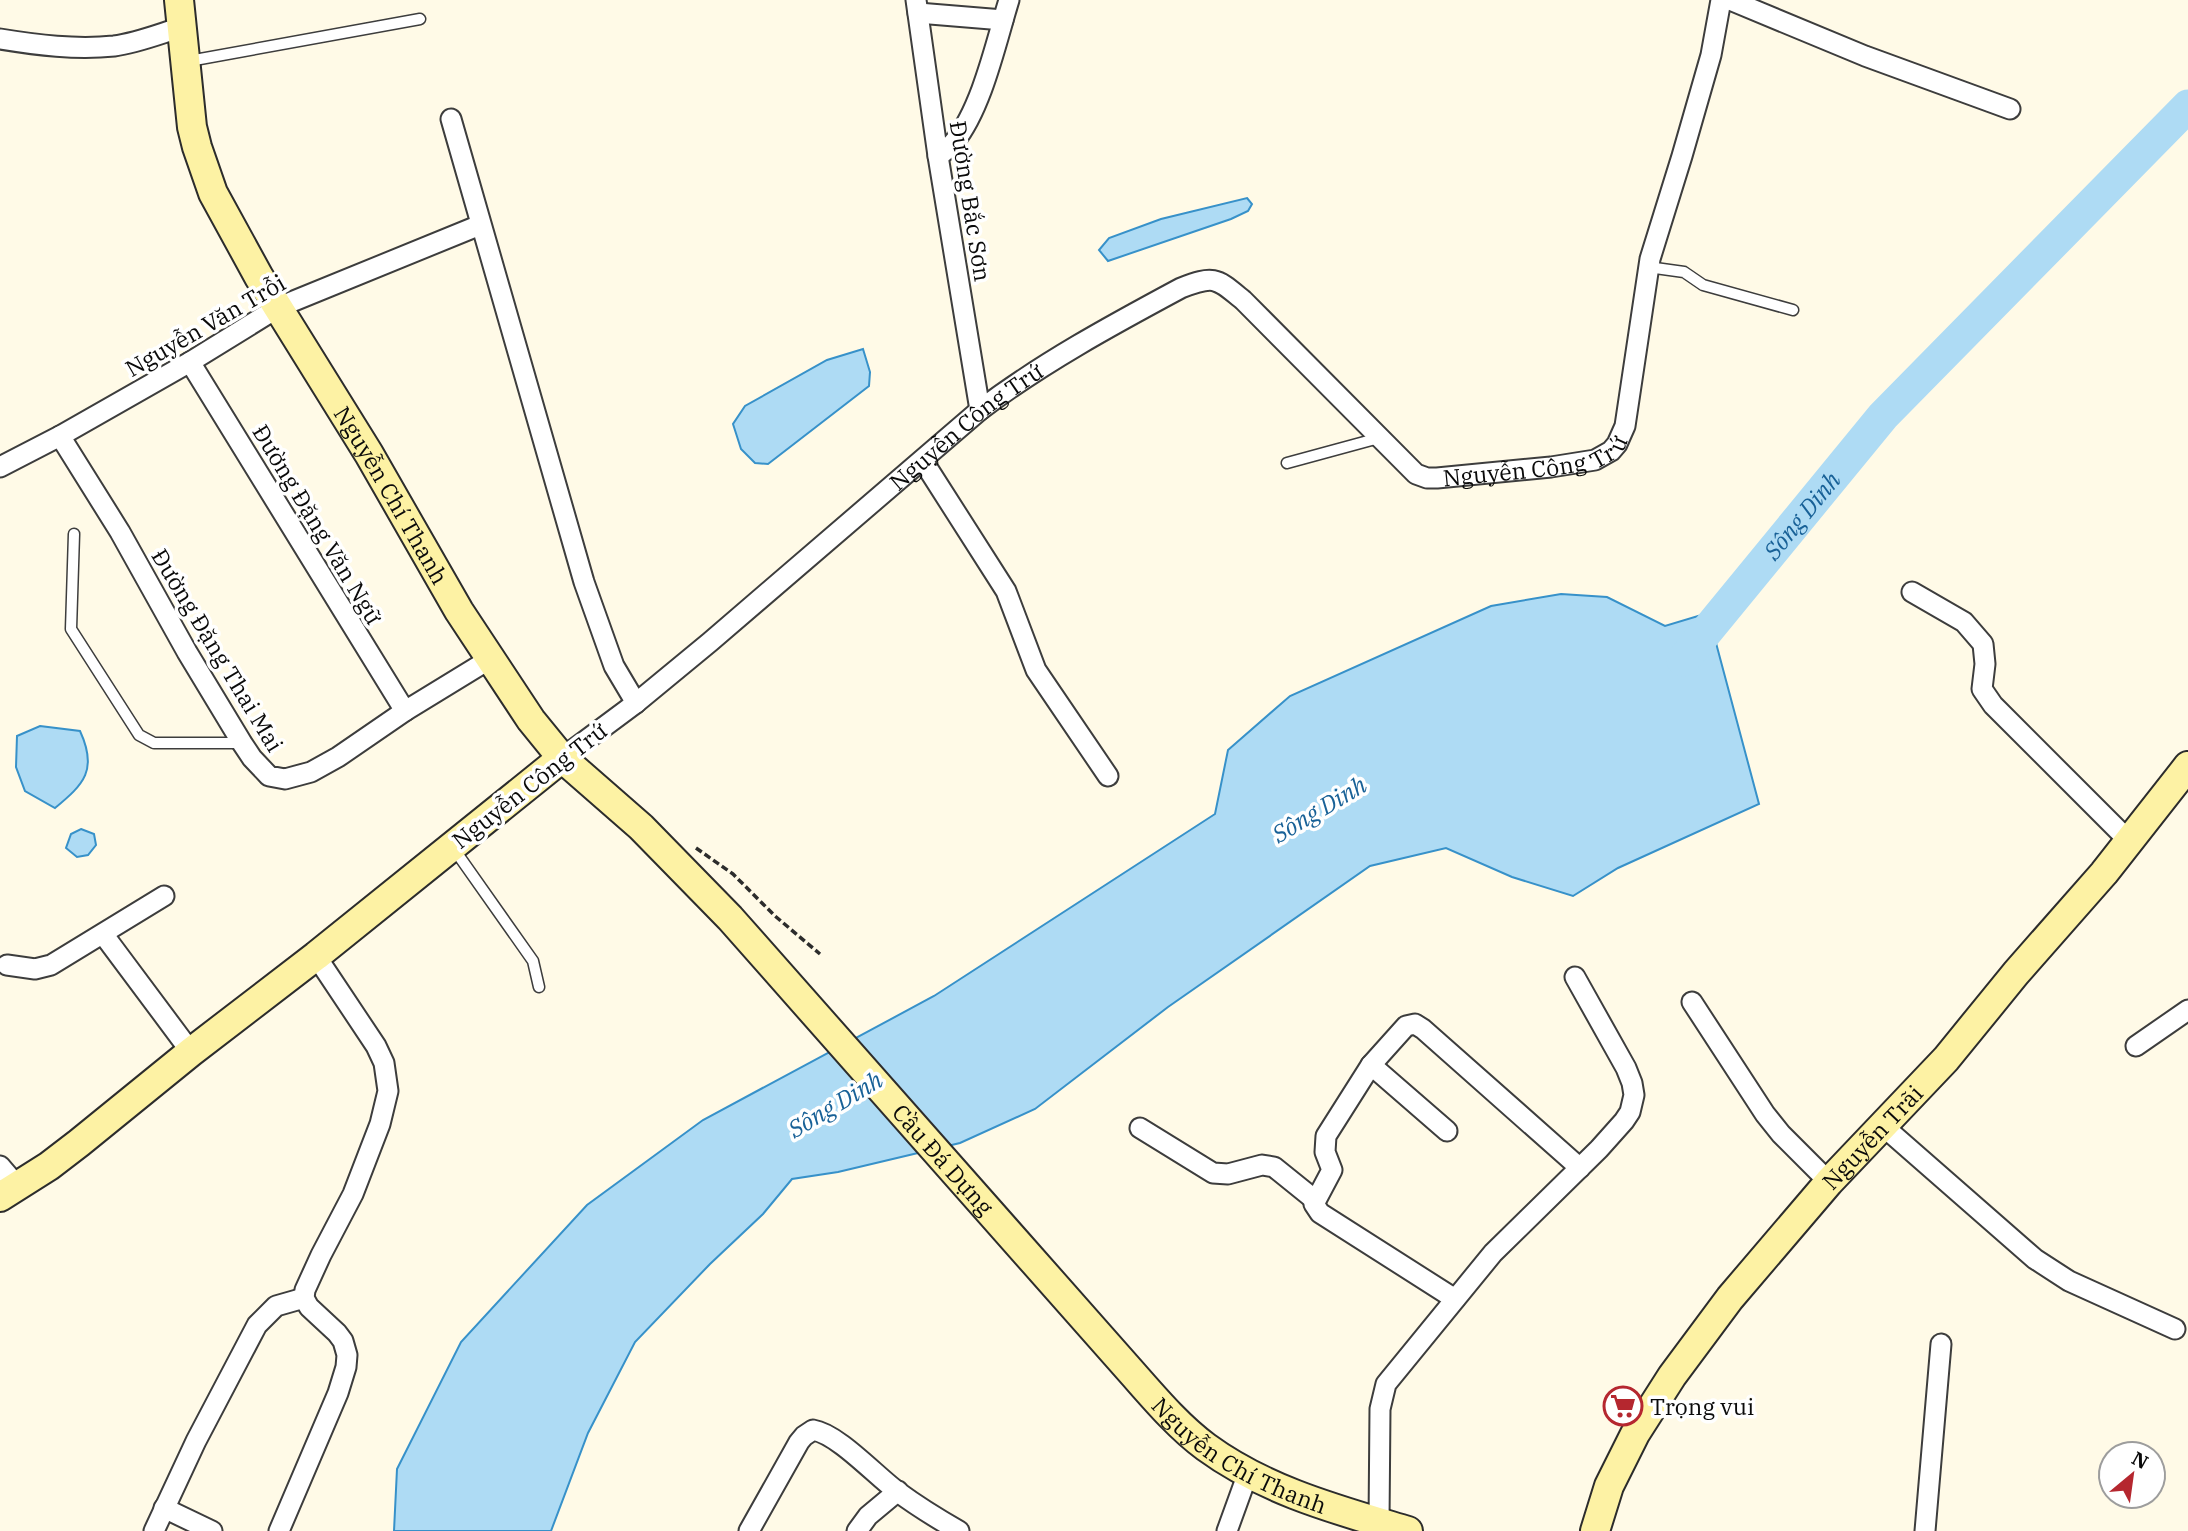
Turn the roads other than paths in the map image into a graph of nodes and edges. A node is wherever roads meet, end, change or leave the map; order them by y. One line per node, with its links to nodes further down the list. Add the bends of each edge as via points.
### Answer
1 (1009, 0): 7 (street)
2 (1721, 0): 14 (street, Nguyễn Công Trứ, via 1711,55)
3 (1730, 0): 10 (street)
4 (917, 7): 7 (street); 12 (street, Đường Bắc Sơn)
5 (180, 13): 8 (street, via 131,43 60,47); 9 (main road, Nguyễn Chí Thanh)
6 (420, 19): 9 (lane)
7 (1003, 20): 12 (street, via 962,131)
8 (0, 39)
9 (185, 61): 15 (main road, Nguyễn Chí Thanh, via 192,127 203,167)
10 (2010, 109)
11 (451, 119): 13 (street)
12 (938, 156): 18 (street, Đường Bắc Sơn)
13 (480, 225): 15 (street, Nguyễn Văn Trỗi); 27 (street, via 591,603 614,666)
14 (1648, 267): 16 (lane, via 1684,272 1703,285); 20 (street, Nguyễn Công Trứ, via 1625,426 1617,444 1603,456 1551,467 1427,478 1410,469)
15 (279, 307): 17 (street, Nguyễn Văn Trỗi); 26 (main road, Nguyễn Chí Thanh)
16 (1793, 310)
17 (190, 362): 19 (street, Nguyễn Văn Trỗi); 28 (street, Đường Đặng Văn Ngữ)
18 (980, 410): 20 (street, Nguyễn Công Trứ, via 1035,371 1163,297 1210,279 1243,300); 21 (street, Nguyễn Công Trứ)
19 (60, 436): 23 (street, Nguyễn Văn Trỗi); 29 (street, Đường Đặng Thai Mai)
20 (1380, 438): 22 (lane)
21 (923, 461): 27 (street, Nguyễn Công Trứ); 32 (street, via 1006,591 1035,670)
22 (1287, 463)
23 (0, 467)
24 (74, 534): 29 (lane, via 71,629 139,735 154,743)
25 (1912, 592): 33 (street, via 1964,622 1977,636 1983,644 1985,664 1982,689 1993,705)
26 (490, 659): 28 (street, Đường Đặng Thai Mai); 30 (main road, Nguyễn Chí Thanh)
27 (636, 703): 30 (street, Nguyễn Công Trứ)
28 (405, 711): 29 (street, Đường Đặng Thai Mai, via 338,757 297,778 269,776)
29 (242, 743)
30 (562, 758): 34 (main road, Nguyễn Công Trứ); 36 (main road, Nguyễn Chí Thanh, via 648,823)
31 (2188, 766): 33 (main road, Nguyễn Trãi)
32 (1108, 776)
33 (2130, 842): 47 (main road, Nguyễn Trãi, via 1946,1059)
34 (451, 846): 38 (main road, Nguyễn Công Trứ); 41 (lane, via 533,961)
35 (164, 896): 37 (street)
36 (730, 918): 57 (main road, Cầu Đá Dựng)
37 (103, 934): 39 (street, via 43,969); 45 (street)
38 (316, 956): 45 (main road, Nguyễn Công Trứ); 54 (street, via 376,1046 388,1091 353,1194)
39 (7, 965)
40 (1575, 977): 50 (street, via 1626,1068 1634,1096 1624,1121)
41 (539, 987)
42 (1692, 1002): 51 (street, via 1765,1114)
43 (2188, 1010): 44 (street)
44 (2136, 1046)
45 (191, 1052): 52 (main road, Nguyễn Công Trứ, via 79,1143)
46 (1371, 1065): 49 (street); 50 (street, via 1406,1026 1417,1025); 53 (street, via 1326,1136 1324,1148 1332,1170)
47 (1883, 1126): 51 (main road, Nguyễn Trãi); 56 (street, via 2035,1259 2069,1281)
48 (1140, 1128): 53 (street, via 1213,1173 1227,1174 1262,1164 1274,1167)
49 (1447, 1130)
50 (1580, 1168): 55 (street, via 1493,1254)
51 (1829, 1182): 71 (main road, Nguyễn Trãi, via 1730,1298 1672,1376 1617,1468)
52 (6, 1183)
53 (1315, 1199): 55 (street, via 1320,1213)
54 (304, 1298): 61 (street, via 276,1306 257,1325); 65 (street, via 343,1341 346,1367)
55 (1455, 1299): 62 (street, via 1394,1372 1381,1396)
56 (2175, 1329)
57 (1100, 1337): 59 (main road, Nguyễn Chí Thanh, via 1188,1432)
58 (1941, 1344): 72 (street)
59 (1248, 1473): 62 (main road, Nguyễn Chí Thanh, via 1307,1500); 69 (street)
60 (898, 1491): 66 (street, via 838,1442 813,1430 799,1442); 67 (street, via 867,1516); 68 (street)
61 (164, 1508): 63 (street); 64 (street)
62 (1379, 1522): 70 (main road, Nguyễn Chí Thanh)
63 (154, 1531)
64 (212, 1531)
65 (279, 1531)
66 (749, 1531)
67 (857, 1531)
68 (959, 1531)
69 (1227, 1531)
70 (1408, 1531)
71 (1595, 1531)
72 (1925, 1531)

